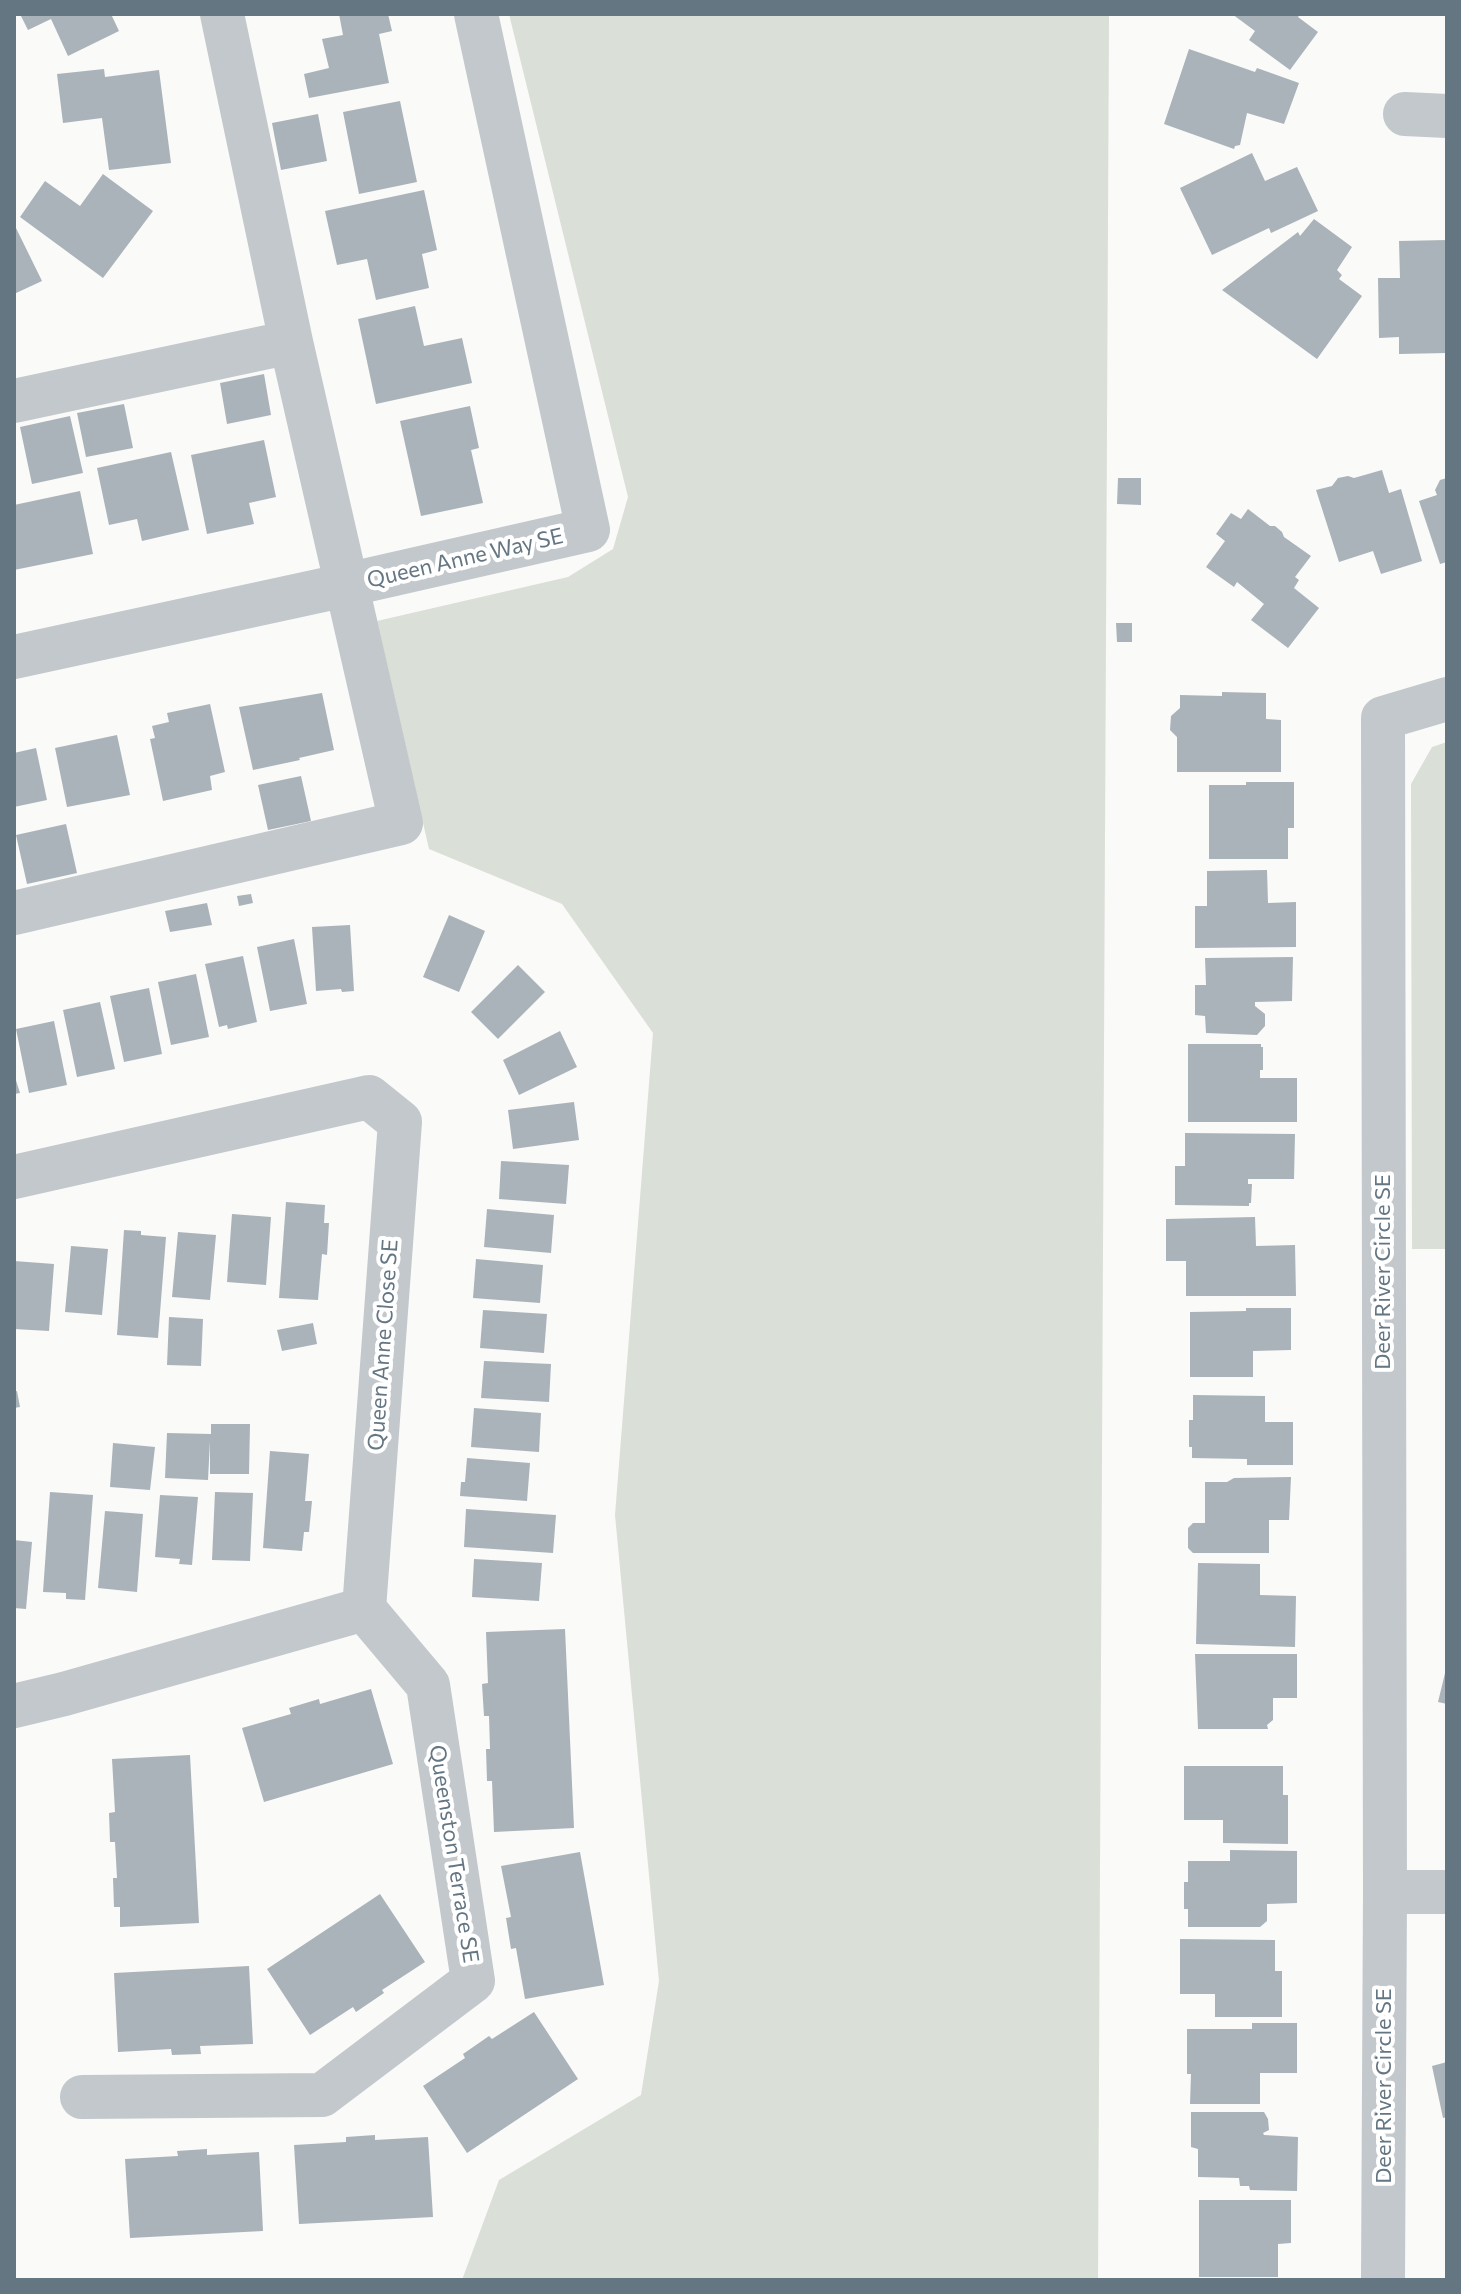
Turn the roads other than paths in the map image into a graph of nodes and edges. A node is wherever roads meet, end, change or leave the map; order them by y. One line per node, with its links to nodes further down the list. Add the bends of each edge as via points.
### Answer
1 (222, 14): 3 (street)
2 (476, 14): 5 (street, Queen Anne Way SE, via 588,530)
3 (291, 342): 4 (street); 5 (street)
4 (14, 401)
5 (346, 585): 6 (street, Queen Anne Way SE); 8 (street, via 401,823)
6 (14, 657)
7 (1447, 699): 12 (street, Deer River Circle SE, via 1383,718)
8 (14, 913)
9 (14, 1177): 10 (street, Queen Anne Close SE, via 369,1097 400,1122)
10 (364, 1609): 11 (street); 14 (street, Queenston Terrace SE, via 428,1685 473,1981 322,2095)
11 (14, 1706)
12 (1385, 1892): 13 (street); 15 (street, Deer River Circle SE)
13 (1447, 1892)
14 (82, 2097)
15 (1383, 2280)

